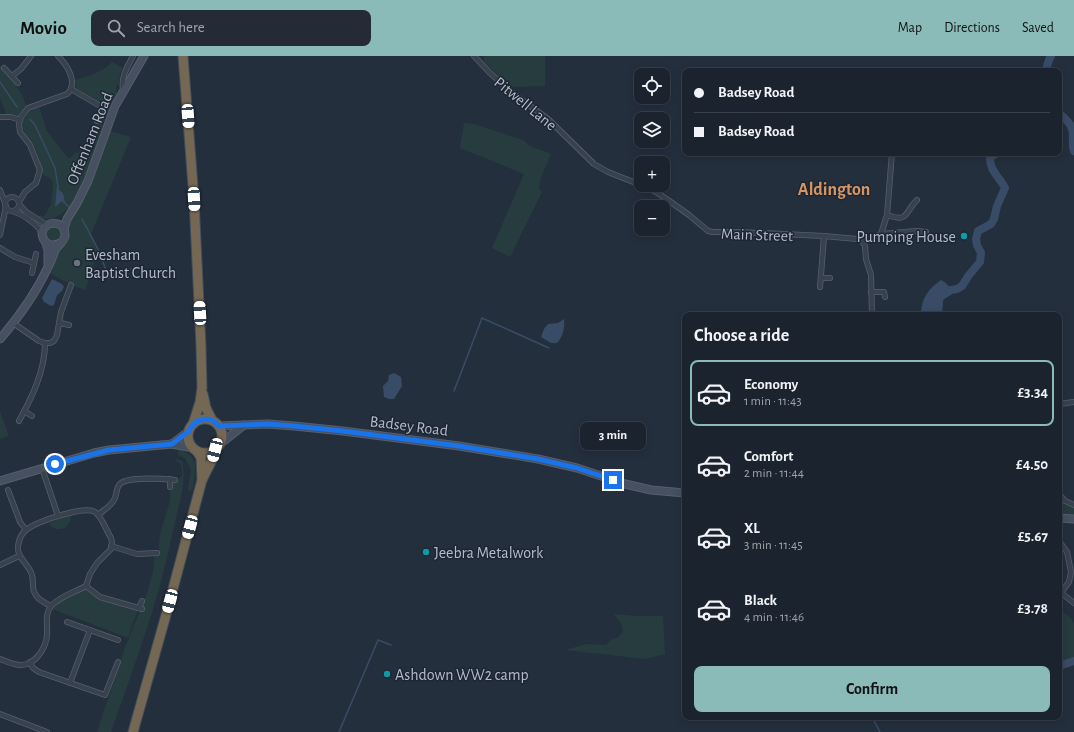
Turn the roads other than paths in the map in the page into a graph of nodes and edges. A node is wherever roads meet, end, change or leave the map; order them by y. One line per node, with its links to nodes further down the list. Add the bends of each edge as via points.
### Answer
1 (31, 56): 8 (street)
2 (58, 56): 10 (street, via 67,68 72,82)
3 (133, 56): 11 (street, via 124,74)
4 (144, 56): 11 (main road, Offenham Road)
5 (183, 56): 59 (highway, via 195,215)
6 (474, 56): 17 (street, Pitwell Lane, via 514,94 548,119)
7 (4, 68): 8 (street)
8 (12, 76): 9 (street)
9 (18, 83)
10 (71, 89): 13 (street); 15 (street, via 67,94 28,108)
11 (123, 90): 27 (main road, Offenham Road, via 110,116 88,181)
12 (105, 101): 13 (street)
13 (102, 107): 16 (street)
14 (0, 117): 15 (street)
15 (20, 120): 20 (street, via 20,132 30,145 40,167 38,179)
16 (97, 121)
17 (577, 149): 19 (street, Main Street, via 594,164)
18 (892, 156): 29 (street)
19 (634, 182)
20 (30, 188): 23 (street); 25 (street)
21 (1, 191): 23 (street); 26 (street)
22 (656, 192): 38 (street, Main Street, via 708,231)
23 (12, 197): 25 (street); 26 (street, via 7,199)
24 (917, 200): 29 (street, via 905,217)
25 (19, 203): 28 (street, via 16,209); 32 (street, via 26,212)
26 (6, 205): 28 (street); 30 (street)
27 (73, 210): 31 (main road, Offenham Road); 33 (main road, Offenham Road)
28 (11, 211): 30 (street); 34 (street, via 22,214)
29 (887, 216): 36 (street)
30 (2, 222): 37 (street)
31 (55, 223): 32 (main road); 33 (main road)
32 (47, 225): 34 (main road)
33 (64, 229): 41 (main road, via 64,237)
34 (42, 232): 40 (main road)
35 (926, 232): 36 (street)
36 (881, 234): 39 (street)
37 (0, 235)
38 (824, 236): 39 (street, Main Street); 47 (street)
39 (862, 241): 51 (street, via 871,275)
40 (46, 243): 41 (main road, via 53,246); 45 (main road)
41 (60, 243): 45 (main road)
42 (0, 248): 44 (street, via 15,257)
43 (36, 254): 44 (street)
44 (34, 263): 46 (street)
45 (48, 268): 55 (main road)
46 (32, 273)
47 (821, 278): 48 (street); 50 (street)
48 (830, 278)
49 (71, 285): 54 (street)
50 (820, 287)
51 (871, 292): 52 (street, via 884,292); 53 (street)
52 (884, 297)
53 (872, 312)
54 (60, 323): 56 (street); 58 (street, via 55,338 50,343)
55 (12, 324): 57 (main road); 58 (street)
56 (70, 324)
57 (0, 339)
58 (45, 343): 62 (street, via 44,363)
59 (202, 388): 65 (highway, via 206,408); 67 (highway)
60 (1074, 402): 61 (street)
61 (1062, 404)
62 (24, 411): 63 (street); 64 (street)
63 (32, 416)
64 (19, 421)
65 (215, 423): 66 (main road, Badsey Road); 67 (highway, via 202,419); 69 (highway, via 222,434)
66 (244, 425): 69 (main road); 76 (main road, Badsey Road, via 268,424 330,429 459,446 545,460 625,484)
67 (191, 428): 68 (main road); 70 (highway, via 190,443)
68 (172, 444): 70 (main road); 71 (main road, via 109,450)
69 (218, 447): 70 (highway, via 206,453); 72 (highway)
70 (195, 449): 72 (highway, via 200,458)
71 (42, 468): 73 (main road); 80 (street)
72 (202, 480): 104 (highway)
73 (0, 481)
74 (170, 487): 79 (street, via 172,479 124,480 118,486 111,505)
75 (8, 490): 83 (street)
76 (682, 493)
77 (1062, 498): 78 (street)
78 (1074, 505)
79 (98, 515): 80 (street, via 90,510); 85 (street, via 111,538)
80 (58, 516): 83 (street)
81 (1062, 518): 82 (main road)
82 (1074, 519)
83 (26, 530): 87 (street, via 20,539)
84 (1062, 545): 90 (street, via 1067,552 1071,572 1069,582)
85 (111, 546): 86 (street, via 137,554); 89 (street, via 90,574)
86 (157, 553)
87 (20, 556): 88 (street); 94 (street, via 32,576 33,590 37,597)
88 (0, 565)
89 (86, 586): 92 (street, via 100,597 141,608); 94 (street)
90 (1062, 590)
91 (1062, 594): 93 (street)
92 (142, 601)
93 (1074, 603)
94 (51, 606): 99 (street, via 46,617 47,636 43,648)
95 (67, 622): 96 (street)
96 (90, 630): 97 (street); 101 (street)
97 (118, 640)
98 (0, 659): 99 (street, via 18,665)
99 (30, 662): 101 (street, via 39,672)
100 (118, 662): 101 (street, via 105,695)
101 (70, 683)
102 (0, 714): 103 (street)
103 (47, 732)
104 (133, 732)

